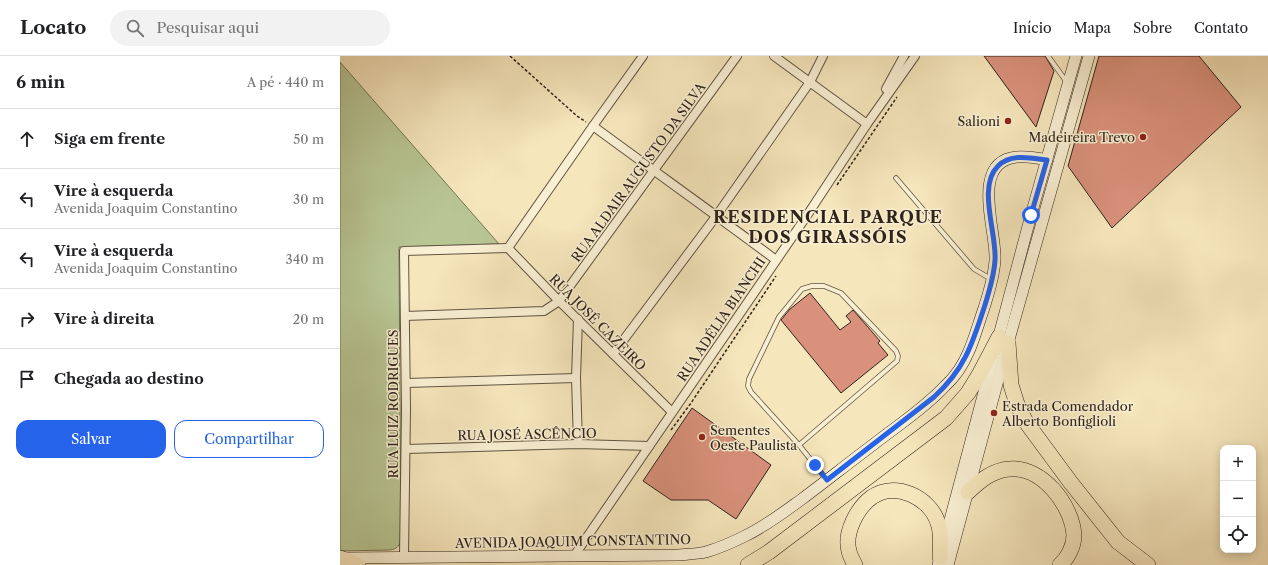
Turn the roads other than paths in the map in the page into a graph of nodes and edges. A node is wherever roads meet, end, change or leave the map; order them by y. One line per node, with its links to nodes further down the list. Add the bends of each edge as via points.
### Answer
1 (643, 56): 13 (street)
2 (737, 56): 15 (street, RUA ALDAIR AUGUSTO DA SILVA)
3 (774, 56): 10 (street)
4 (823, 56): 10 (street)
5 (904, 56): 12 (street)
6 (915, 56): 12 (street, RUA ADÉLIA BIANCHI)
7 (1048, 56): 11 (lane)
8 (1076, 56): 11 (main road)
9 (1089, 56): 24 (main road)
10 (810, 82): 12 (street); 17 (street)
11 (1068, 83): 14 (main road)
12 (867, 124): 19 (street, RUA ADÉLIA BIANCHI)
13 (593, 126): 15 (street); 18 (street)
14 (1047, 160): 20 (main road, AVENIDA JOAQUIM CONSTANTINO, via 1016,157 1007,159 997,166 990,177 988,191 995,245); 24 (main road, via 1031,215)
15 (654, 171): 17 (street); 21 (street, RUA ALDAIR AUGUSTO DA SILVA)
16 (896, 178): 20 (lane, via 974,269)
17 (716, 215): 19 (street); 25 (street)
18 (508, 248): 21 (street, RUA JOSÉ CAZEIRO); 22 (street, RUA LUIZ RODRIGUES, via 404,251)
19 (776, 260): 28 (street, RUA ADÉLIA BIANCHI)
20 (993, 281): 33 (main road, AVENIDA JOAQUIM CONSTANTINO, via 969,352 946,386)
21 (559, 301): 22 (street, via 544,311); 23 (street, RUA JOSÉ CAZEIRO)
22 (404, 316): 27 (street, RUA LUIZ RODRIGUES)
23 (578, 319): 25 (street, RUA JOSÉ CAZEIRO); 26 (street)
24 (1004, 340): 34 (main road); 38 (main road); 40 (highway, via 972,387 946,418 769,552); 43 (highway, via 1011,385 1026,422 1118,542)
25 (613, 354): 28 (street, RUA JOSÉ CAZEIRO)
26 (576, 378): 27 (street); 29 (street)
27 (406, 383): 32 (street, RUA LUIZ RODRIGUES)
28 (672, 412): 31 (street, RUA ADÉLIA BIANCHI)
29 (578, 444): 31 (street, RUA JOSÉ ASCÊNCIO); 32 (street, RUA JOSÉ ASCÊNCIO)
30 (799, 445): 30 (lane, via 897,361 898,356 841,293 824,286 802,289 779,318 749,379 748,386 752,392); 33 (lane)
31 (649, 446): 35 (street, RUA ADÉLIA BIANCHI)
32 (406, 449): 36 (street, RUA LUIZ RODRIGUES)
33 (827, 480): 35 (main road, AVENIDA JOAQUIM CONSTANTINO, via 746,536 705,552 678,555)
34 (968, 492): 38 (main road); 42 (highway, via 982,479 1010,469 1034,474 1044,481 1062,501 1072,523 1074,536 1071,550)
35 (574, 556): 36 (main road, AVENIDA JOAQUIM CONSTANTINO)
36 (404, 557): 37 (main road, AVENIDA JOAQUIM CONSTANTINO)
37 (340, 558): 39 (highway)
38 (942, 562): 41 (highway, via 940,528 928,506 917,497 904,492 888,492 871,498 859,511 852,524 848,551)
39 (358, 565)
40 (748, 565)
41 (855, 565)
42 (1060, 565)
43 (1148, 565)

